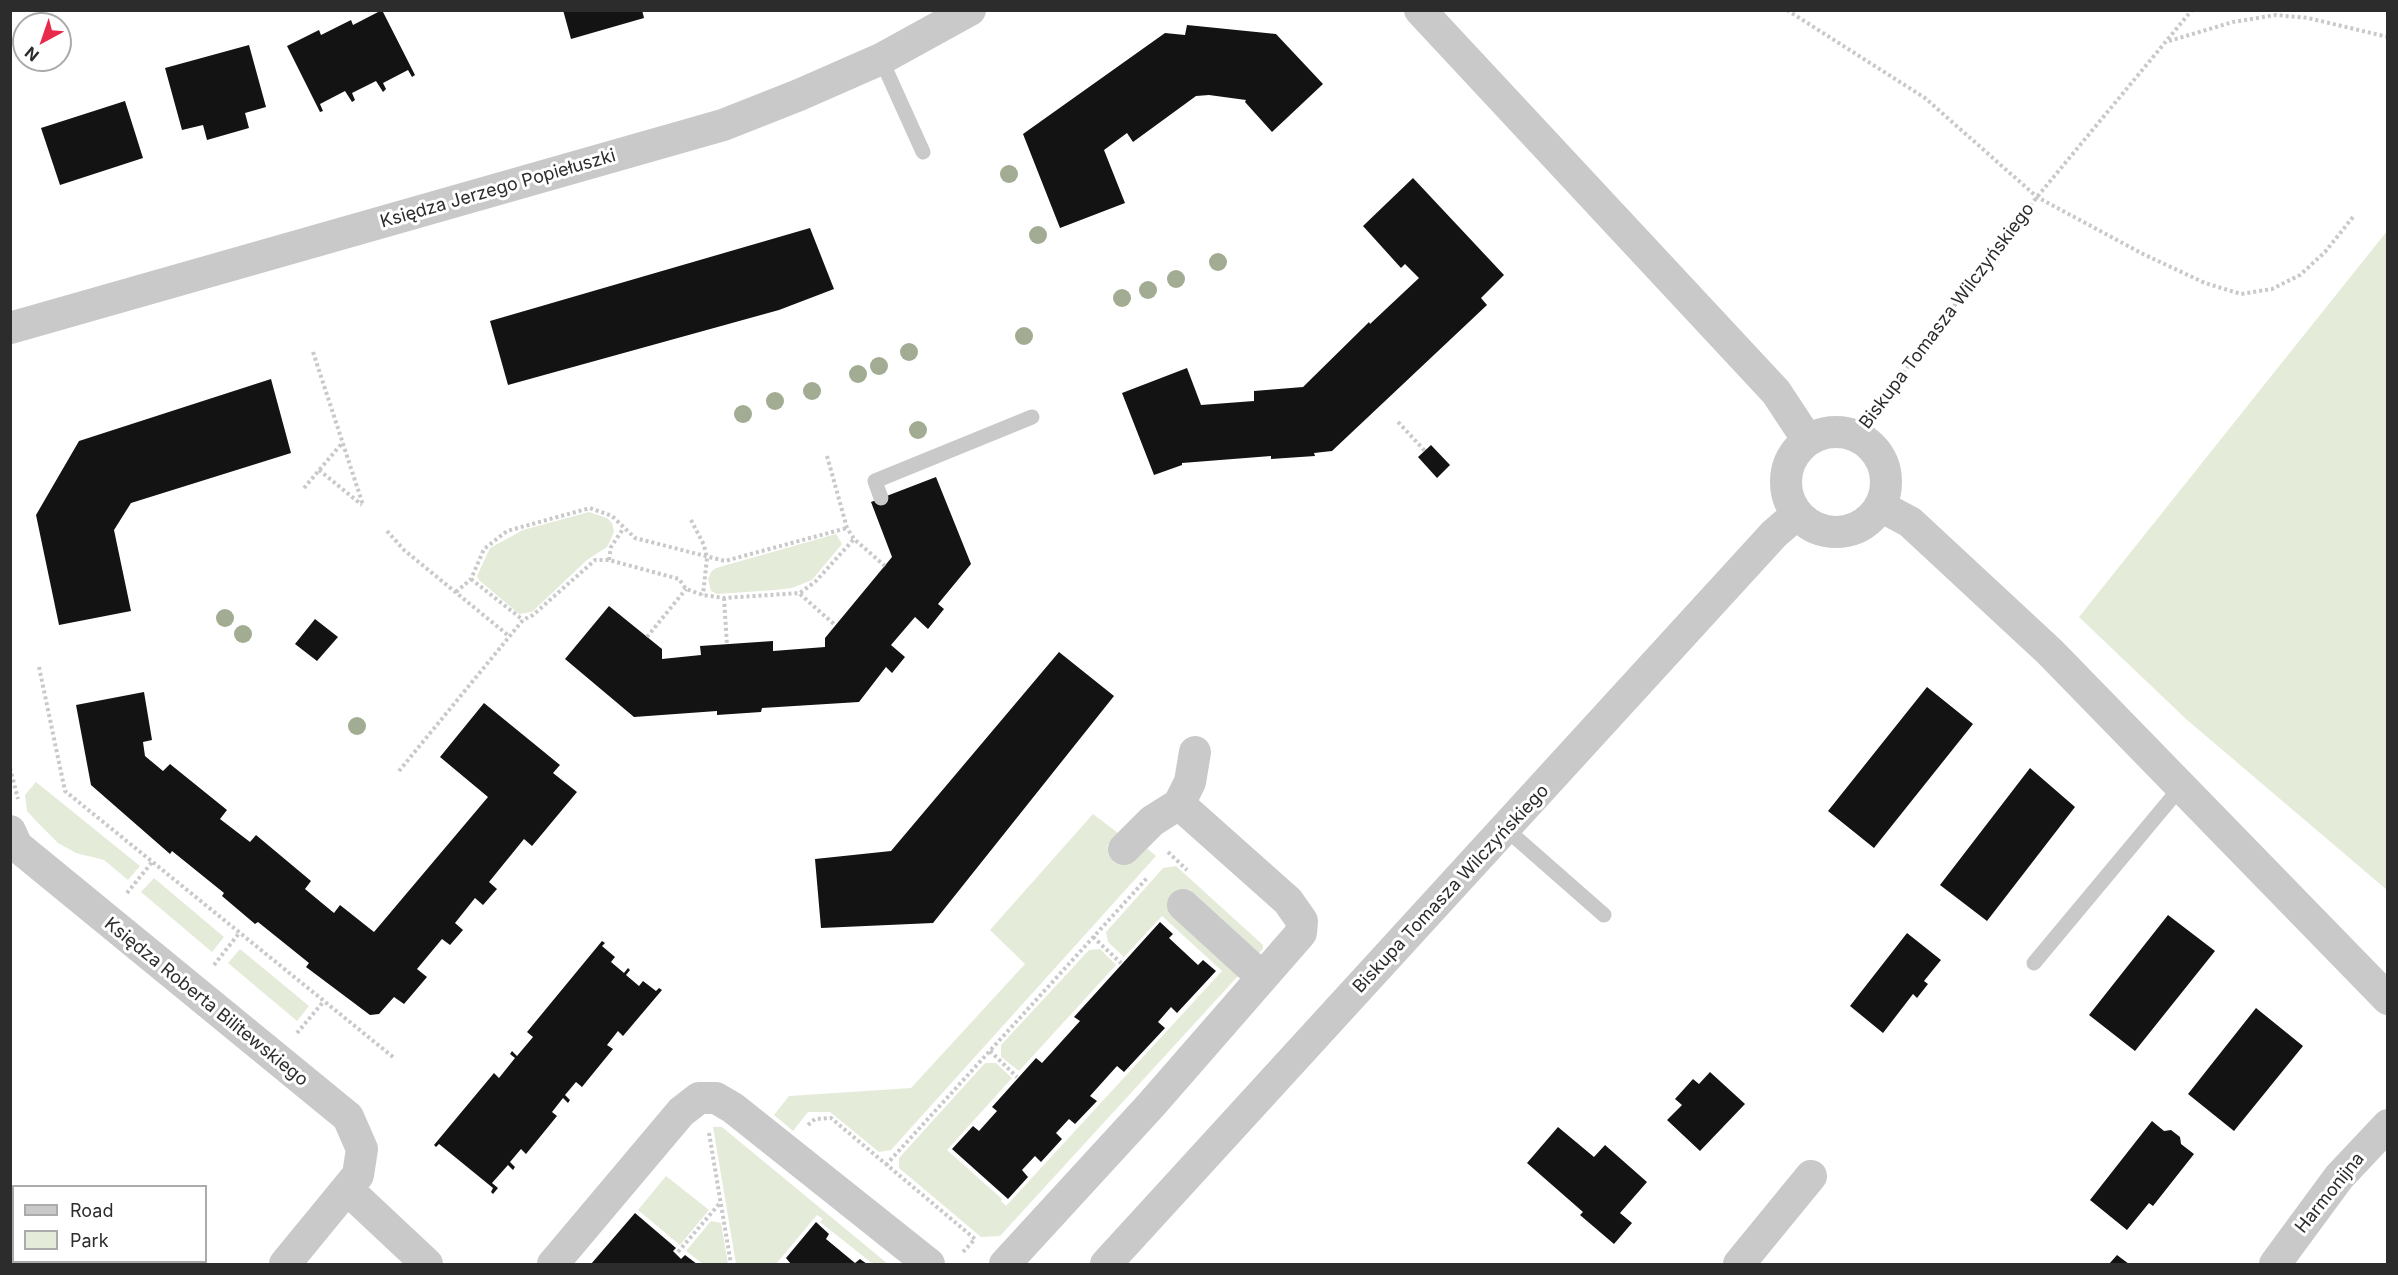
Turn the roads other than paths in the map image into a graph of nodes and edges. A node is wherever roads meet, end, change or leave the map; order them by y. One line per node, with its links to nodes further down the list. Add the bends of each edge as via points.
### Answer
1 (970, 10): 3 (street, Księdza Jerzego Popiełuszki)
2 (1420, 10): 7 (street, via 1776,392)
3 (881, 59): 4 (lane); 5 (street, Księdza Jerzego Popiełuszki, via 723,125)
4 (923, 152)
5 (10, 328)
6 (1032, 417): 8 (lane, via 875,481)
7 (1807, 439): 9 (street, via 1823,432 1840,431 1856,435 1870,445 1881,458 1886,474); 10 (street, via 1787,466 1788,500)
8 (881, 498)
9 (1880, 506): 10 (street, via 1857,528 1841,532 1810,525); 12 (street, via 1910,522 1964,570 2050,652)
10 (1797, 514): 14 (street, Biskupa Tomasza Wilczyńskiego, via 1774,534)
11 (1195, 752): 13 (street, via 1190,782)
12 (2180, 788): 19 (lane); 21 (street)
13 (1179, 804): 16 (street); 20 (street, via 1288,901 1302,921 1301,933)
14 (1506, 829): 18 (lane); 30 (street, Biskupa Tomasza Wilczyńskiego)
15 (10, 831): 24 (street, Księdza Roberta Bilitewskiego, via 17,846 348,1117 362,1149 358,1175)
16 (1134, 839)
17 (1189, 891): 20 (street)
18 (1604, 915)
19 (2034, 963)
20 (1262, 977): 29 (street)
21 (2388, 999)
22 (2388, 1125): 32 (street, Harmonijna, via 2339,1177)
23 (1811, 1176): 31 (street)
24 (347, 1189): 25 (street, Księdza Roberta Bilitewskiego); 26 (street)
25 (285, 1264)
26 (428, 1264)
27 (553, 1264): 28 (street, via 681,1112 699,1098 716,1098 733,1108)
28 (929, 1264)
29 (1005, 1264)
30 (1106, 1264)
31 (1739, 1264)
32 (2275, 1264)

